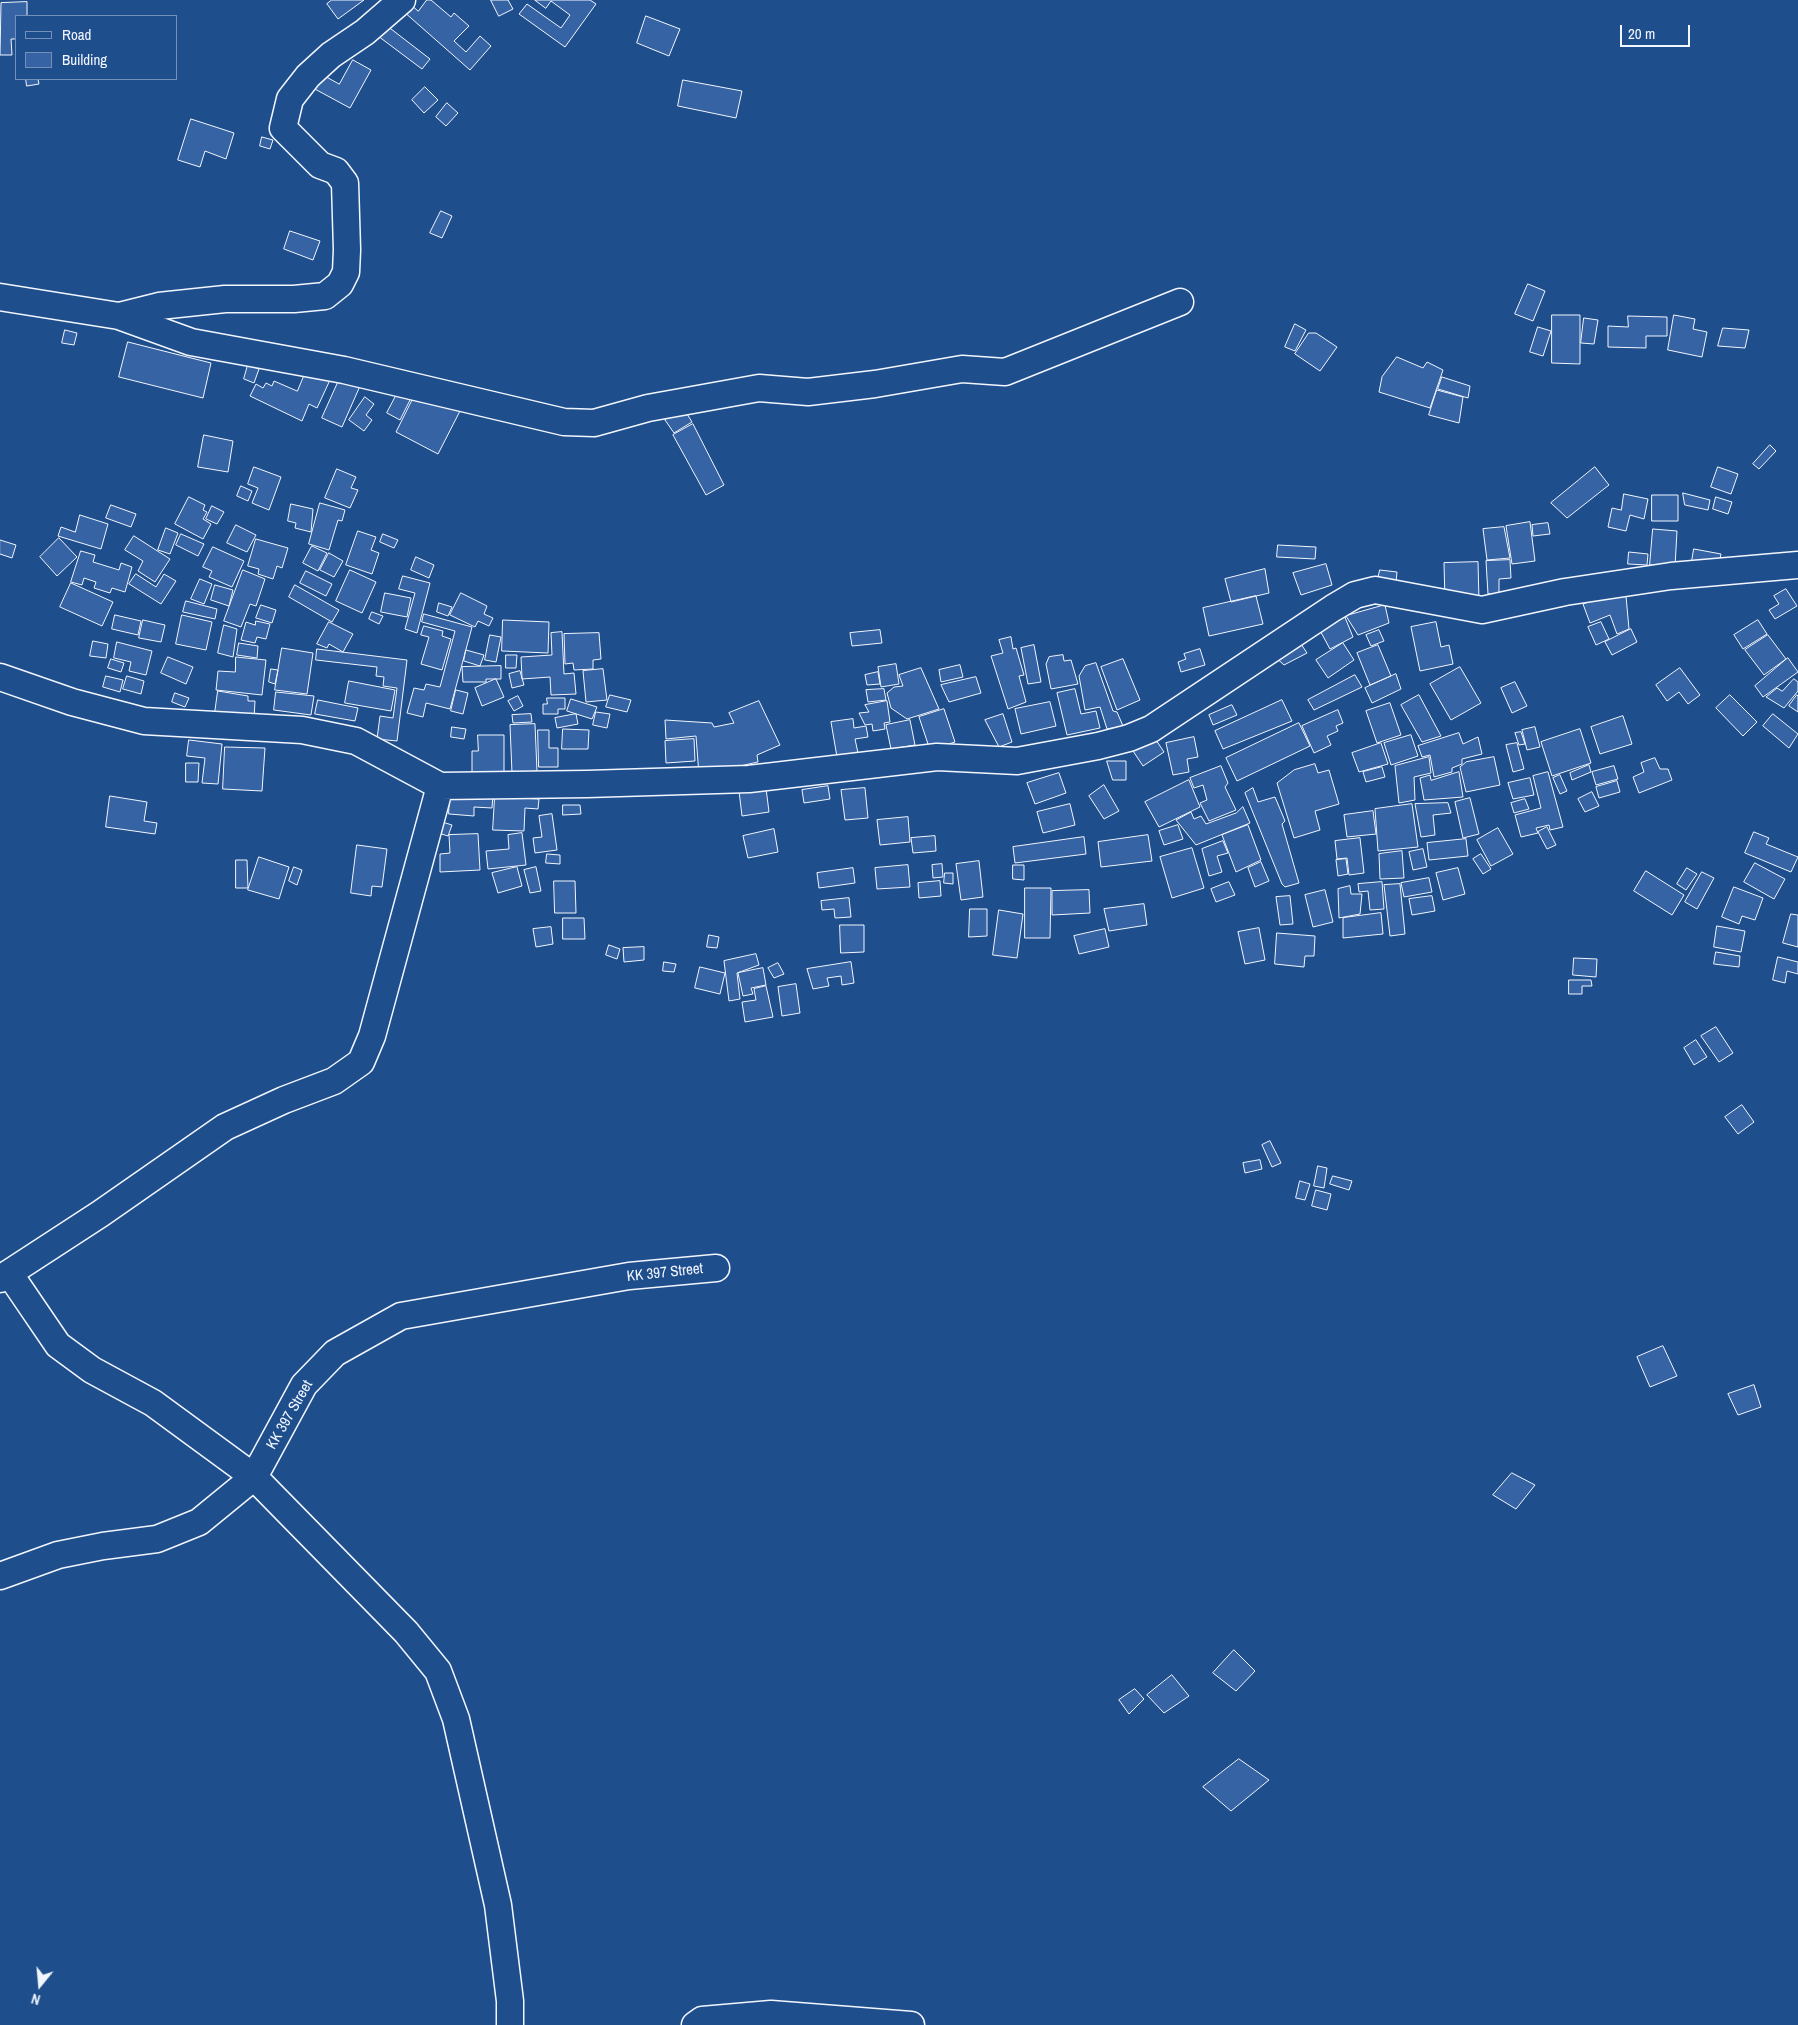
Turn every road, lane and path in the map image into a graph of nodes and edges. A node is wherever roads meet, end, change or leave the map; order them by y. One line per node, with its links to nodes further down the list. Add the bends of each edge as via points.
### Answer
1 (402, 0): 4 (street, via 308,76 290,99 283,128 320,165 336,171 345,183 346,272 340,284 325,296 225,299 159,306)
2 (0, 296): 4 (street)
3 (1180, 302): 4 (street, via 1005,372 962,369 808,392 759,388 648,408 594,423 564,422 344,370 191,342)
4 (119, 316)
5 (1798, 565): 7 (street, via 1652,579 1565,592 1482,610 1375,590 1355,595 1151,729 1106,744 1035,759 937,758 749,779)
6 (0, 677): 7 (street, via 72,702 144,721 302,730 356,741)
7 (440, 786): 9 (street, via 372,1036 361,1062 334,1081 225,1127)
8 (716, 1268): 10 (street, KK 397 Street, via 629,1276 401,1316 335,1354 304,1385)
9 (5, 1276): 10 (street, via 58,1345 92,1370 153,1403)
10 (254, 1478): 11 (street, KK 397 Street, via 199,1522 157,1539 58,1555); 12 (street, via 406,1632 438,1671 456,1719 498,1905)
11 (0, 1576)
12 (510, 2025)
13 (695, 2025): 14 (street, via 702,2020 771,2014)
14 (911, 2025)

